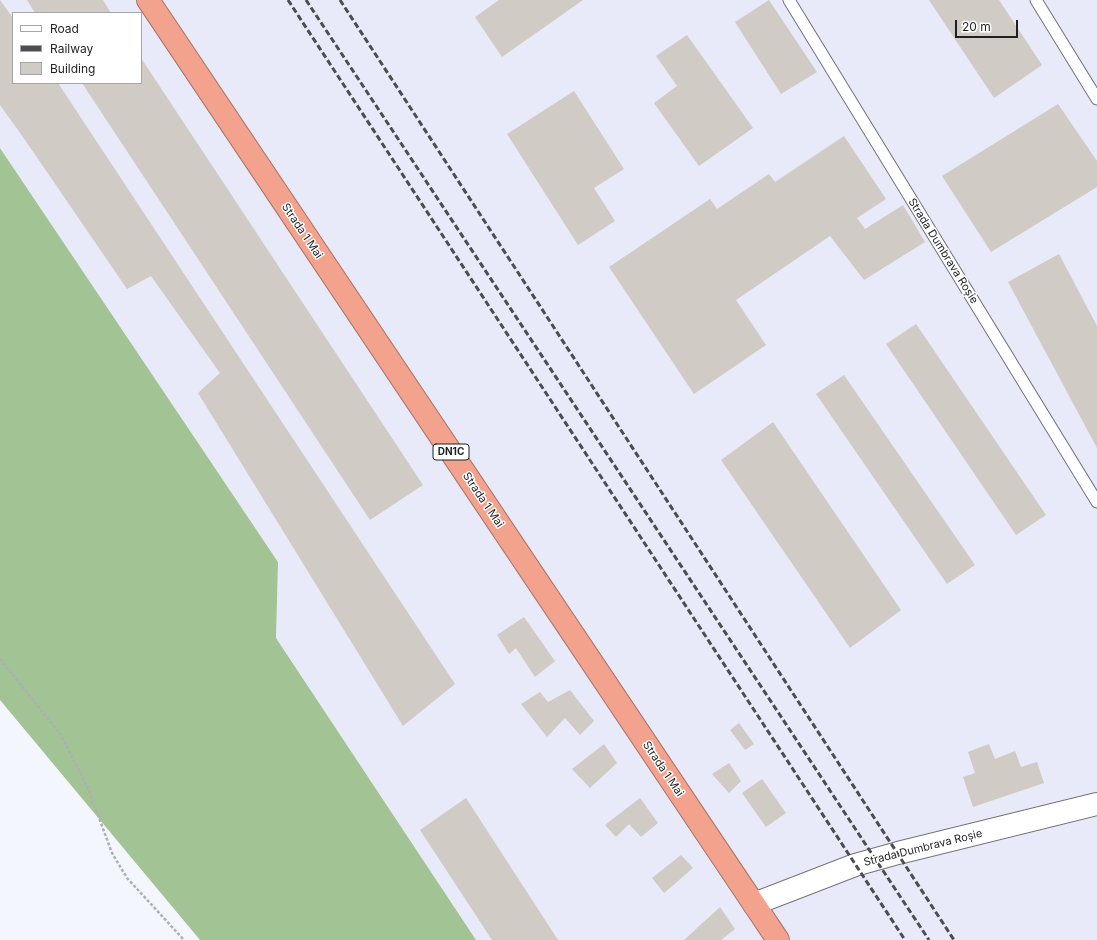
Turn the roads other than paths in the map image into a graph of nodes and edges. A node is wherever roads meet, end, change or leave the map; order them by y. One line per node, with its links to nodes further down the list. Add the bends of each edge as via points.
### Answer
1 (148, 0): 7 (highway, Strada 1 Mai / DN1C)
2 (790, 0): 5 (lane, Strada Dumbrava Roșie)
3 (1036, 0): 4 (lane)
4 (1097, 99)
5 (1097, 502)
6 (1097, 804): 7 (main road, Strada Dumbrava Roșie, via 855,865)
7 (754, 904): 8 (highway, Strada 1 Mai / DN1C)
8 (778, 940)

